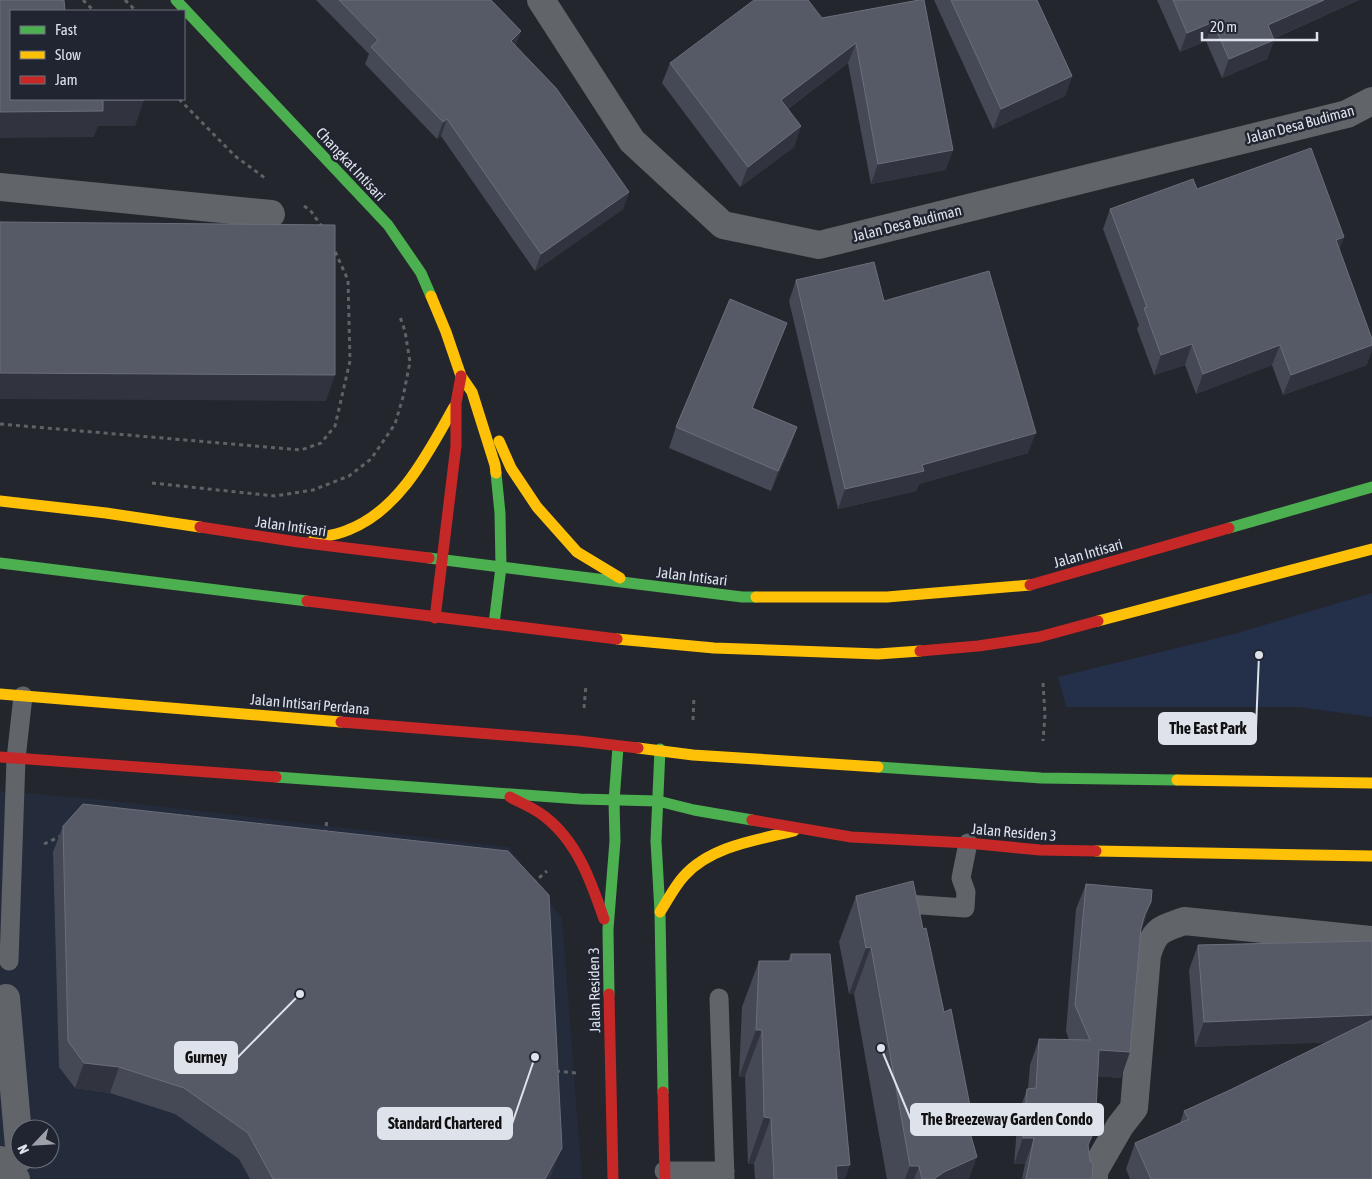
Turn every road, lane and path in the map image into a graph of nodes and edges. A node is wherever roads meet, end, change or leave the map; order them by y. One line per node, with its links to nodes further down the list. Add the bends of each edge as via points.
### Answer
1 (83, 0): 5 (path)
2 (125, 0): 6 (path)
3 (176, 0): 16 (street, Changkat Intisari, via 388,225 421,273)
4 (541, 0): 8 (street, Jalan Desa Budiman, via 632,141 723,225 819,245 1347,114)
5 (93, 10)
6 (135, 10)
7 (180, 100): 9 (path, via 235,156)
8 (1372, 101)
9 (272, 183)
10 (0, 187): 12 (street)
11 (302, 205): 13 (path, via 310,210)
12 (271, 214)
13 (325, 230)
14 (332, 246): 19 (path, via 348,280 350,361 335,426 322,443 301,450)
15 (399, 316): 20 (path, via 410,362 396,424 371,459 349,476 313,490 275,496)
16 (461, 376): 17 (street, Changkat Intisari); 18 (street, Changkat Intisari)
17 (472, 392): 27 (street, Changkat Intisari, via 495,465); 28 (street, via 488,415 511,468 537,507 577,552)
18 (456, 404): 23 (street, via 421,466 379,513 351,529); 25 (street, Changkat Intisari, via 456,446)
19 (0, 424)
20 (147, 482)
21 (1372, 487): 28 (street, Jalan Intisari, via 1024,587 887,596 742,597)
22 (0, 501): 23 (street, Jalan Intisari, via 106,513)
23 (298, 542): 25 (street, Jalan Intisari)
24 (1372, 549): 30 (street, via 1039,637 978,646 878,654 714,648)
25 (442, 560): 27 (street, Jalan Intisari); 29 (street, Changkat Intisari)
26 (0, 564): 29 (street)
27 (501, 567): 28 (street, Jalan Intisari); 30 (street, Changkat Intisari)
28 (628, 583)
29 (435, 618): 30 (street)
30 (494, 624)
31 (1043, 684): 38 (path)
32 (586, 685): 36 (path)
33 (0, 694): 34 (street, Jalan Intisari Perdana)
34 (23, 696): 39 (street, Jalan Intisari Perdana, via 579,741); 41 (lane)
35 (694, 696): 37 (path)
36 (583, 714)
37 (693, 720)
38 (1043, 741)
39 (618, 747): 40 (street); 44 (street, Jalan Residen 3)
40 (660, 750): 42 (street, via 693,755 1041,778); 45 (street)
41 (8, 758): 43 (street); 59 (lane)
42 (1372, 784)
43 (504, 794): 44 (street); 57 (street, via 543,816 565,838 582,863)
44 (614, 801): 45 (street, Jalan Residen 3); 57 (street, Jalan Residen 3, via 615,841)
45 (658, 802): 47 (street, Jalan Residen 3); 56 (street, via 656,841)
46 (327, 820): 49 (path)
47 (801, 829): 50 (street, Jalan Residen 3, via 851,837); 56 (street, via 714,853 684,876)
48 (70, 835): 51 (path)
49 (325, 838)
50 (968, 843): 52 (street, Jalan Residen 3, via 1040,850); 55 (lane, via 961,878 966,892 964,908)
51 (40, 846)
52 (1372, 856)
53 (546, 872): 54 (path)
54 (532, 884)
55 (886, 903)
56 (660, 912): 66 (street)
57 (608, 929): 69 (street, Jalan Residen 3)
58 (1372, 940): 70 (street, via 1184,921 1159,931 1152,940 1148,955 1134,1108 1094,1171)
59 (9, 960)
60 (6, 998): 64 (street)
61 (719, 998): 67 (lane)
62 (551, 1071): 63 (path)
63 (585, 1073)
64 (17, 1119)
65 (0, 1160): 68 (street)
66 (664, 1175): 67 (lane)
67 (725, 1175)
68 (16, 1179)
69 (613, 1179)
70 (1094, 1179)

